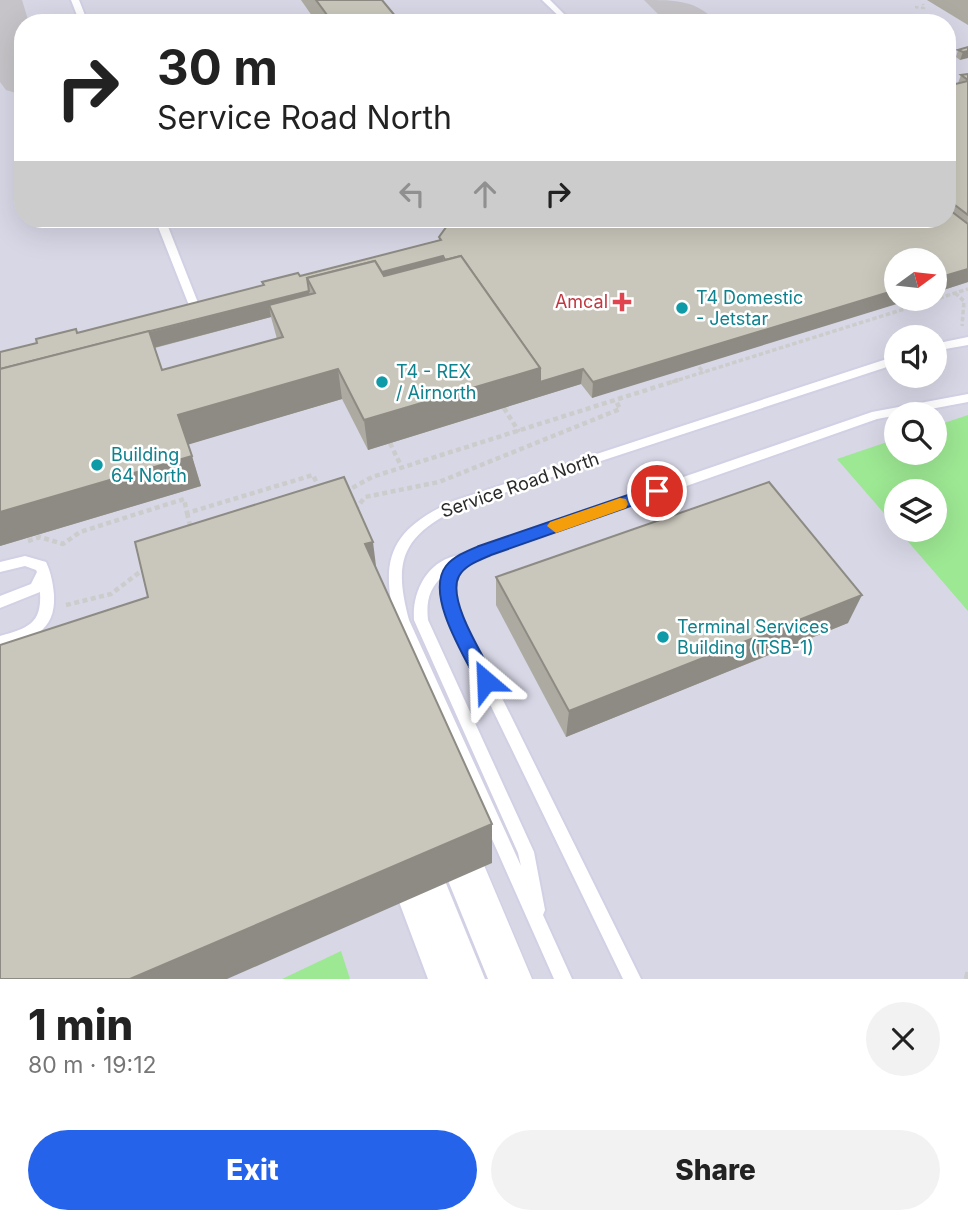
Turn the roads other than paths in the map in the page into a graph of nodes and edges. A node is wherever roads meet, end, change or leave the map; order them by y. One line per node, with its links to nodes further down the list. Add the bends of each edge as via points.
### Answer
1 (546, 0): 2 (lane)
2 (561, 14)
3 (164, 228): 5 (lane)
4 (209, 309): 5 (lane)
5 (197, 313): 6 (lane)
6 (184, 316)
7 (966, 335): 8 (lane)
8 (947, 343)
9 (884, 364): 17 (lane, Service Road North, via 457,504 426,519 400,549 393,576 402,620)
10 (968, 398): 11 (lane, via 876,415)
11 (485, 551): 17 (lane, via 451,563 430,577 419,608 425,631 526,852); 22 (lane, via 452,571 447,586 450,607)
12 (0, 567): 13 (lane, via 32,561)
13 (44, 571): 14 (lane, via 36,588); 15 (lane, via 46,617 34,630)
14 (0, 602)
15 (0, 642)
16 (433, 888): 18 (lane); 19 (street); 20 (street)
17 (541, 930): 21 (lane, Service Road North)
18 (437, 979)
19 (464, 979)
20 (510, 979)
21 (563, 979)
22 (632, 979)

